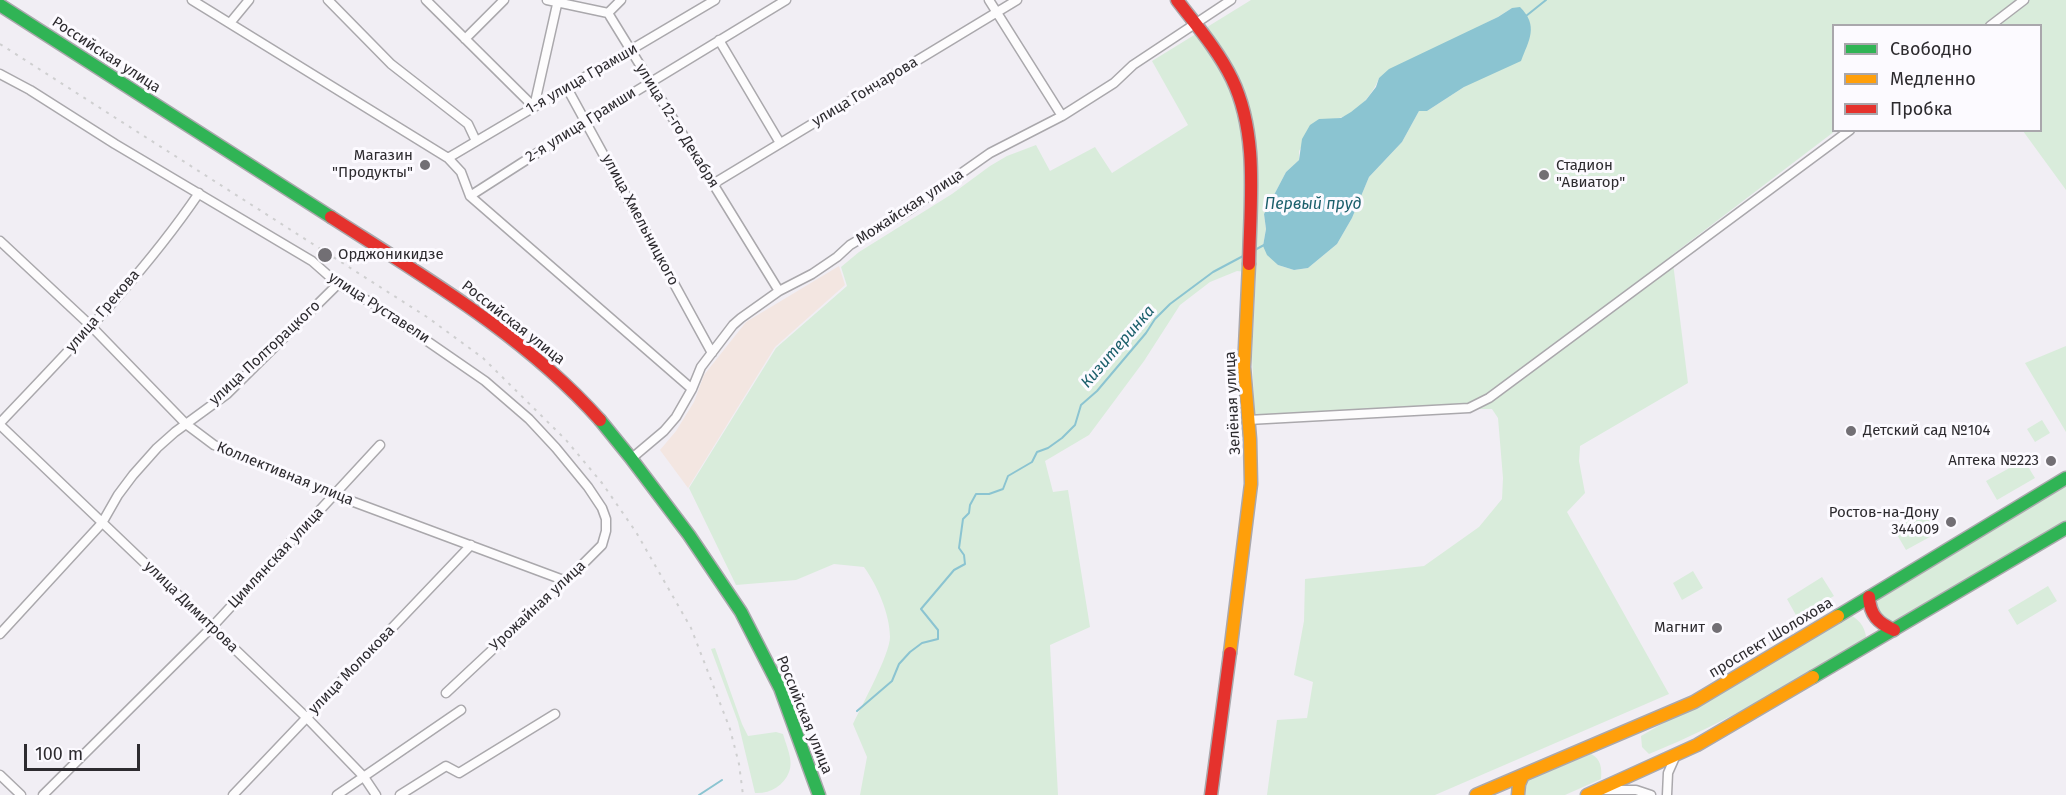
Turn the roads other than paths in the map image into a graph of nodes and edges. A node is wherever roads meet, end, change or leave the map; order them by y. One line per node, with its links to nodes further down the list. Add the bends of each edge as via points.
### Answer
1 (192, 0): 20 (street)
2 (249, 0): 20 (street)
3 (328, 0): 33 (street, via 391,64 468,124)
4 (426, 0): 23 (street)
5 (504, 0): 23 (street)
6 (547, 0): 15 (street)
7 (621, 0): 18 (street)
8 (715, 0): 25 (street, 1-я улица Грамши)
9 (786, 0): 24 (street, 2-я улица Грамши)
10 (989, 0): 17 (street)
11 (1017, 0): 17 (street, улица Гончарова)
12 (1177, 0): 21 (main road, Зелёная улица)
13 (1231, 0): 21 (street, Можайская улица)
14 (2024, 0): 22 (street)
15 (558, 1): 18 (street); 29 (street)
16 (0, 5): 49 (main road, Российская улица, via 464,302 567,385)
17 (997, 12): 30 (street); 34 (street, улица Гончарова)
18 (608, 13): 25 (street, улица 12-го Декабря)
19 (0, 14): 78 (main road, Российская улица, via 460,307 562,390 626,462 721,593 781,708)
20 (230, 23): 35 (street)
21 (1195, 23): 30 (street, Можайская улица); 45 (main road, Зелёная улица, via 1232,79 1248,130 1249,270 1244,367)
22 (1993, 24)
23 (465, 39): 29 (street)
24 (719, 40): 27 (street, 2-я улица Грамши); 34 (street)
25 (631, 50): 27 (street, улица 12-го Декабря); 28 (street, 1-я улица Грамши)
26 (0, 74): 37 (street, улица Руставели)
27 (650, 82): 31 (street, 2-я улица Грамши); 36 (street, улица 12-го Декабря)
28 (567, 88): 29 (street, 1-я улица Грамши); 31 (street, улица Хмельницкого)
29 (534, 107): 33 (street, 1-я улица Грамши)
30 (1062, 116): 41 (street, Можайская улица, via 990,153 812,274)
31 (586, 121): 38 (street, 2-я улица Грамши); 43 (street, улица Хмельницкого)
32 (1847, 132): 45 (street, via 1489,398 1469,408)
33 (476, 141): 35 (street, 1-я улица Грамши)
34 (780, 143): 36 (street, улица Гончарова)
35 (448, 158): 38 (street, via 461,172)
36 (713, 183): 41 (street, улица 12-го Декабря)
37 (200, 193): 40 (street, улица Руставели, via 312,261); 42 (street, улица Грекова)
38 (470, 196): 44 (street)
39 (0, 241): 42 (street, Коллективная улица)
40 (338, 284): 47 (street, улица Полторацкого, via 227,393); 52 (street, улица Руставели, via 485,381 556,448)
41 (779, 291): 43 (street, Можайская улица, via 733,325)
42 (91, 326): 46 (street, улица Грекова); 47 (street, Коллективная улица)
43 (712, 353): 44 (street, Можайская улица)
44 (692, 389): 49 (street, Можайская улица, via 664,431)
45 (1248, 420): 80 (main road, Зелёная улица, via 1248,519)
46 (0, 424): 53 (street, улица Димитрова)
47 (186, 424): 51 (street, Коллективная улица, via 214,446); 53 (street, улица Полторацкого, via 133,475)
48 (380, 445): 51 (street, Цимлянская улица)
49 (632, 458): 79 (main road, Российская улица, via 727,589 751,632 787,705)
50 (2066, 478): 57 (main road, проспект Шолохова)
51 (335, 495): 55 (street, Коллективная улица); 59 (street, Цимлянская улица)
52 (602, 508): 56 (street, Урожайная улица, via 606,519 602,545)
53 (102, 523): 59 (street, улица Димитрова); 61 (street, улица Полторацкого)
54 (2066, 528): 60 (main road)
55 (471, 545): 56 (street, Коллективная улица); 66 (street, улица Молокова)
56 (566, 581): 63 (street, Урожайная улица)
57 (1869, 597): 58 (main road, проспект Шолохова); 60 (main road, via 1876,621)
58 (1851, 609): 62 (main road, via 1866,616 1872,625); 69 (main road, проспект Шолохова, via 1694,702)
59 (212, 627): 66 (street, улица Димитрова); 73 (street, Цимлянская улица)
60 (1894, 630): 62 (main road)
61 (0, 634)
62 (1874, 642): 67 (main road)
63 (446, 693)
64 (461, 710): 70 (street)
65 (555, 714): 77 (street, via 459,773 446,766)
66 (307, 718): 70 (street, улица Димитрова); 74 (street, улица Молокова)
67 (1676, 755): 71 (main road); 87 (street, via 1668,772)
68 (0, 775): 72 (street)
69 (1523, 775): 81 (main road, проспект Шолохова); 84 (main road)
70 (364, 777): 75 (street); 76 (street, улица Димитрова)
71 (1599, 790): 85 (main road); 86 (street, via 1636,790)
72 (21, 795)
73 (43, 795)
74 (232, 795)
75 (337, 795)
76 (376, 795)
77 (400, 795)
78 (812, 795)
79 (819, 795)
80 (1211, 795)
81 (1476, 795)
82 (1489, 795): 83 (main road)
83 (1500, 795)
84 (1518, 795)
85 (1587, 795)
86 (1651, 795)
87 (1667, 795)

